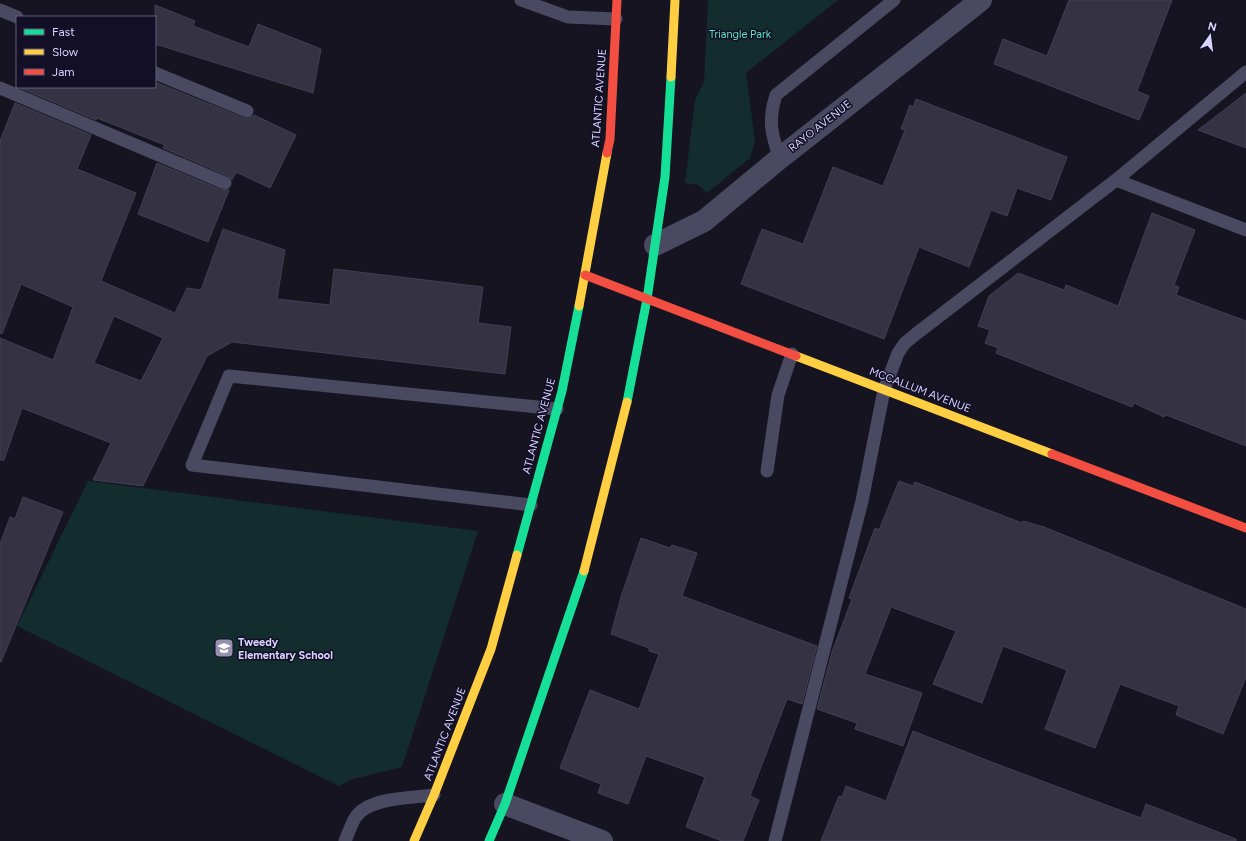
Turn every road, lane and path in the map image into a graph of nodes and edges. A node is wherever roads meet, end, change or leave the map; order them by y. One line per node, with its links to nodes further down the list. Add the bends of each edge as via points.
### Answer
1 (520, 0): 8 (lane, via 568,17)
2 (617, 0): 8 (main road, ATLANTIC AVENUE)
3 (675, 0): 17 (main road, via 665,176)
4 (894, 0): 13 (lane, via 776,95 771,112 771,134)
5 (981, 0): 13 (street, RAYO AVENUE)
6 (0, 10): 7 (lane)
7 (16, 17)
8 (616, 19): 18 (main road, ATLANTIC AVENUE, via 610,139)
9 (1246, 72): 14 (lane)
10 (156, 73): 12 (lane)
11 (0, 88): 15 (lane)
12 (247, 111)
13 (780, 158): 17 (street, RAYO AVENUE, via 704,221)
14 (1116, 180): 16 (lane); 21 (lane, via 904,343)
15 (225, 183)
16 (1246, 230)
17 (655, 245): 19 (main road)
18 (585, 276): 19 (main road, MCCALLUM AVENUE); 22 (main road, ATLANTIC AVENUE)
19 (647, 299): 20 (main road, MCCALLUM AVENUE); 27 (main road, via 624,421 585,567)
20 (792, 354): 21 (main road, MCCALLUM AVENUE); 23 (lane, via 778,395)
21 (884, 390): 25 (main road, MCCALLUM AVENUE); 32 (lane, via 862,501)
22 (557, 409): 24 (main road, ATLANTIC AVENUE); 24 (lane, via 229,376 192,465)
23 (767, 472)
24 (530, 505): 26 (main road, ATLANTIC AVENUE, via 491,649)
25 (1246, 528)
26 (434, 796): 28 (lane, via 380,802 370,806 356,817); 29 (main road, ATLANTIC AVENUE)
27 (505, 804): 30 (main road); 31 (street)
28 (345, 841)
29 (414, 841)
30 (489, 841)
31 (602, 841)
32 (775, 841)

